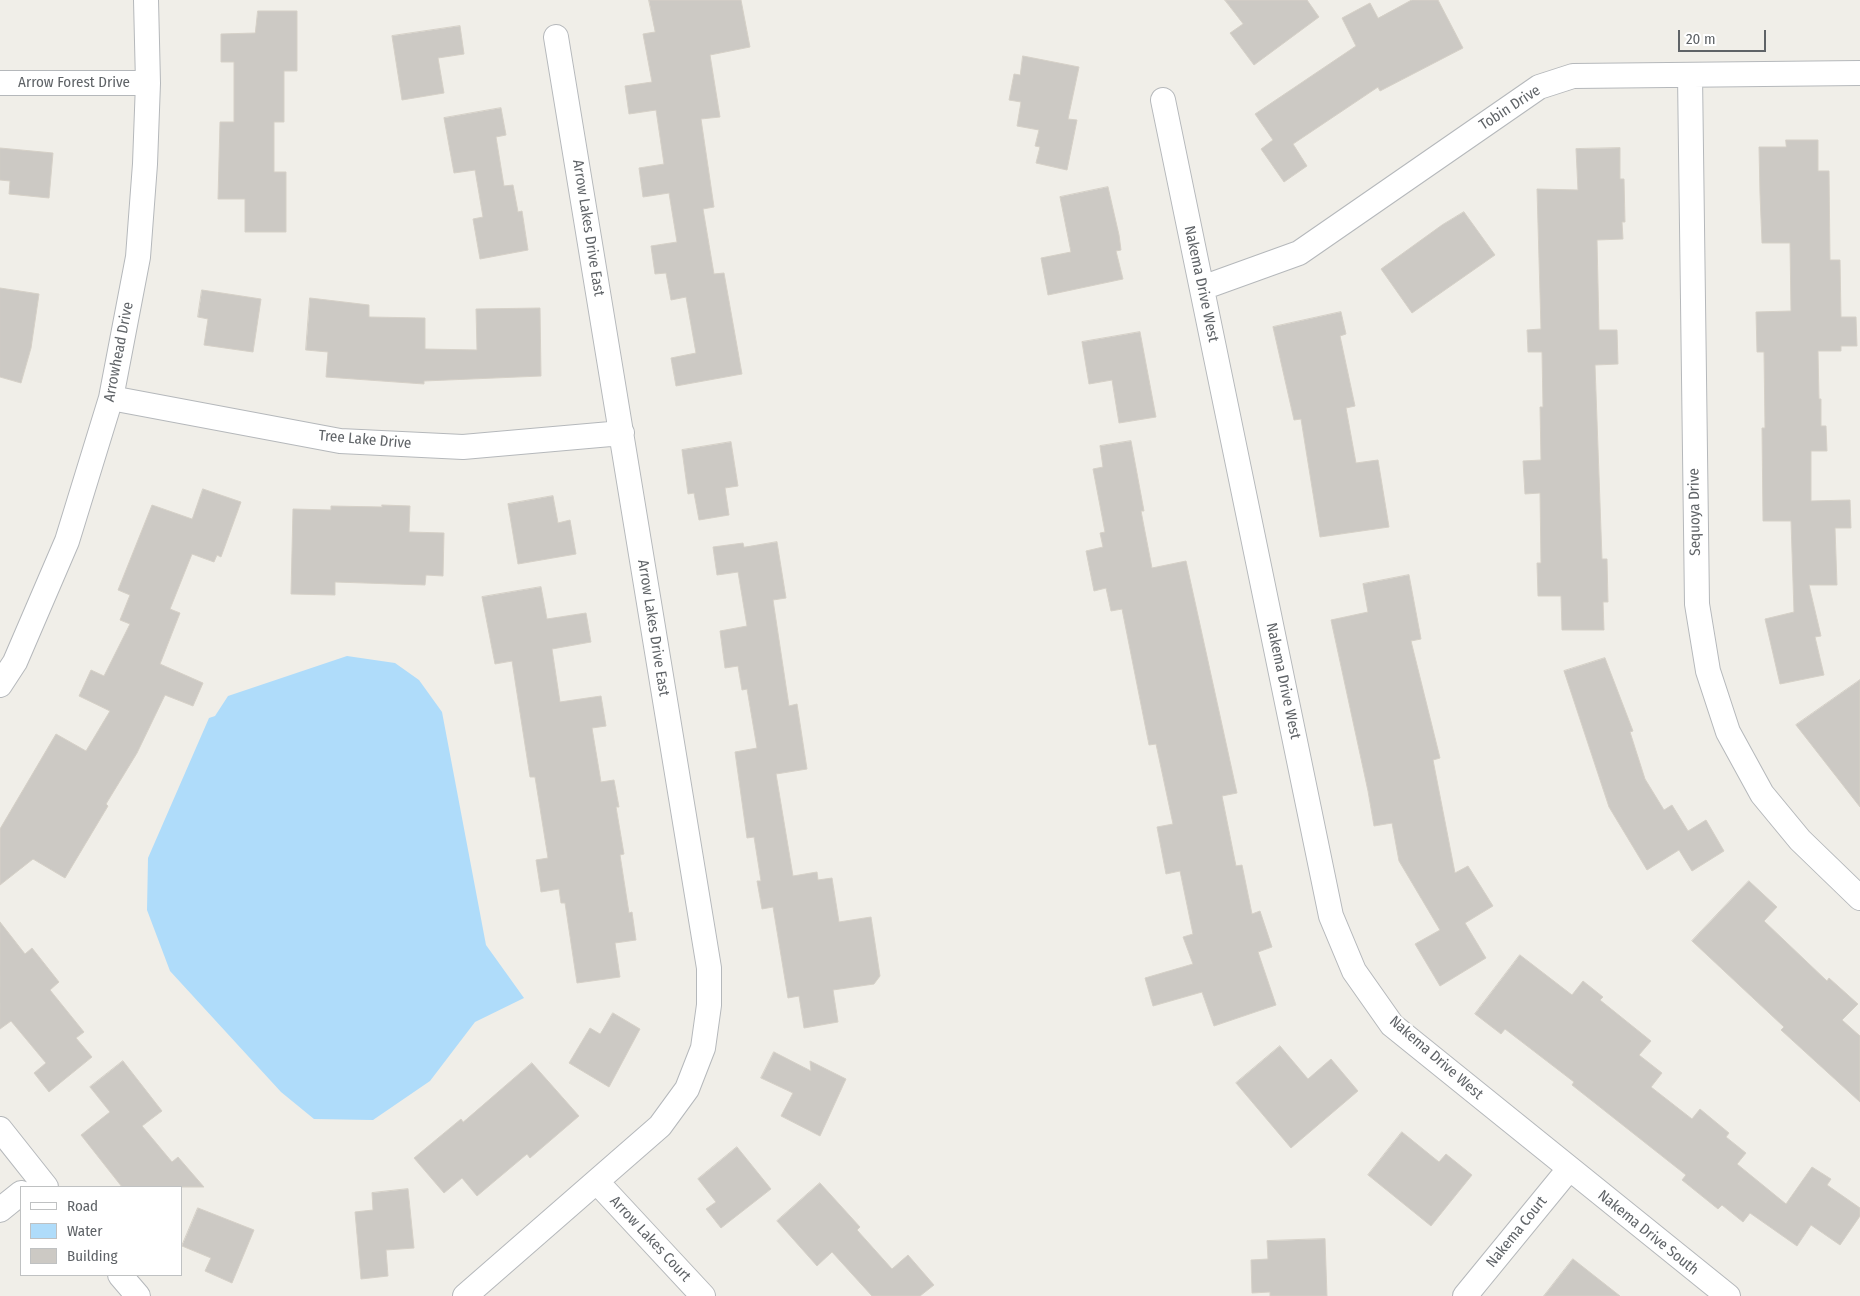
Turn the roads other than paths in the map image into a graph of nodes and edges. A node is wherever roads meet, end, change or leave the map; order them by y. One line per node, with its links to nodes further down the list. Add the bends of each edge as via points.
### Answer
1 (146, 0): 6 (street, Arrowhead Drive)
2 (556, 37): 10 (street, Arrow Lakes Drive East)
3 (1860, 74): 4 (street, Tobin Drive)
4 (1690, 75): 8 (street, Tobin Drive, via 1574,76 1539,87 1299,253); 12 (street, Sequoya Drive, via 1697,604 1708,671 1728,732 1762,794 1800,840)
5 (0, 83): 6 (street, Arrow Forest Drive)
6 (148, 83): 9 (street, Arrowhead Drive, via 146,164 138,257)
7 (1163, 100): 8 (street, Nakema Drive West)
8 (1202, 288): 14 (street, Nakema Drive West, via 1331,916 1354,971 1392,1025)
9 (111, 398): 10 (street, Tree Lake Drive, via 340,441 463,447); 11 (street, Arrowhead Drive, via 67,541 15,662)
10 (622, 433): 15 (street, Arrow Lakes Drive East, via 709,968 709,1005 703,1048 687,1089 660,1126)
11 (0, 685)
12 (1860, 898)
13 (0, 1129): 16 (street)
14 (1569, 1169): 23 (street, Nakema Court); 24 (street, Nakema Drive South)
15 (597, 1182): 21 (street, Arrow Lakes Drive East); 22 (street, Arrow Lakes Court)
16 (33, 1186)
17 (20, 1196): 18 (street)
18 (0, 1210)
19 (121, 1276): 20 (street)
20 (138, 1296)
21 (466, 1296)
22 (702, 1296)
23 (1465, 1296)
24 (1728, 1296)

